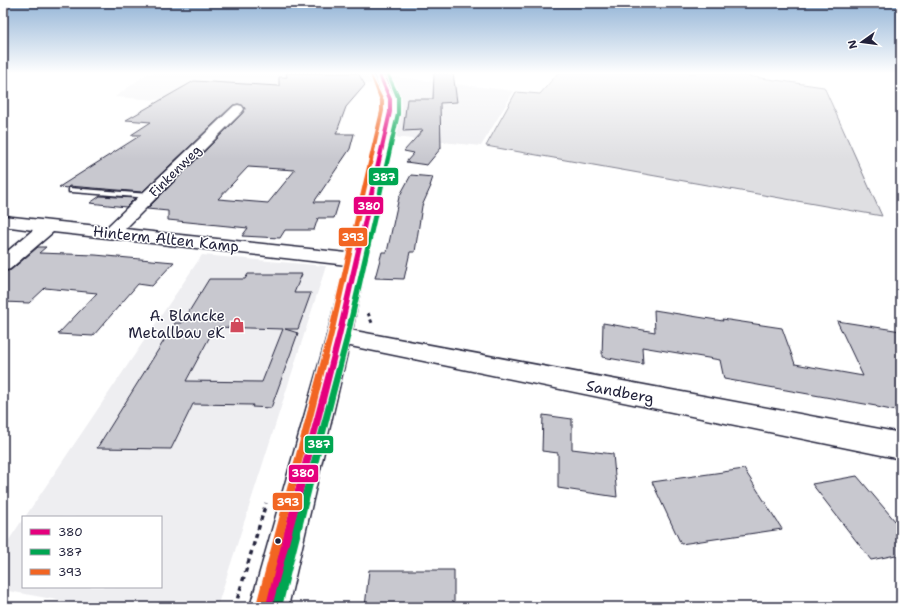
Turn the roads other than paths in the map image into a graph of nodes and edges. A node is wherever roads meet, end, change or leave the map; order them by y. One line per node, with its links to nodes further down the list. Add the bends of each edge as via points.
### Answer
1 (390, 101): 8 (street, via 390,112)
2 (238, 108): 4 (street, Finkenweg)
3 (72, 190): 4 (lane)
4 (149, 196): 7 (street, Finkenweg)
5 (3, 221): 6 (street, Hinterm Alten Kamp)
6 (49, 226): 7 (street, Hinterm Alten Kamp); 9 (street)
7 (112, 233): 8 (street, Hinterm Alten Kamp)
8 (356, 260): 10 (street)
9 (3, 265)
10 (339, 336): 11 (street, Sandberg); 12 (street)
11 (901, 446)
12 (269, 607)

